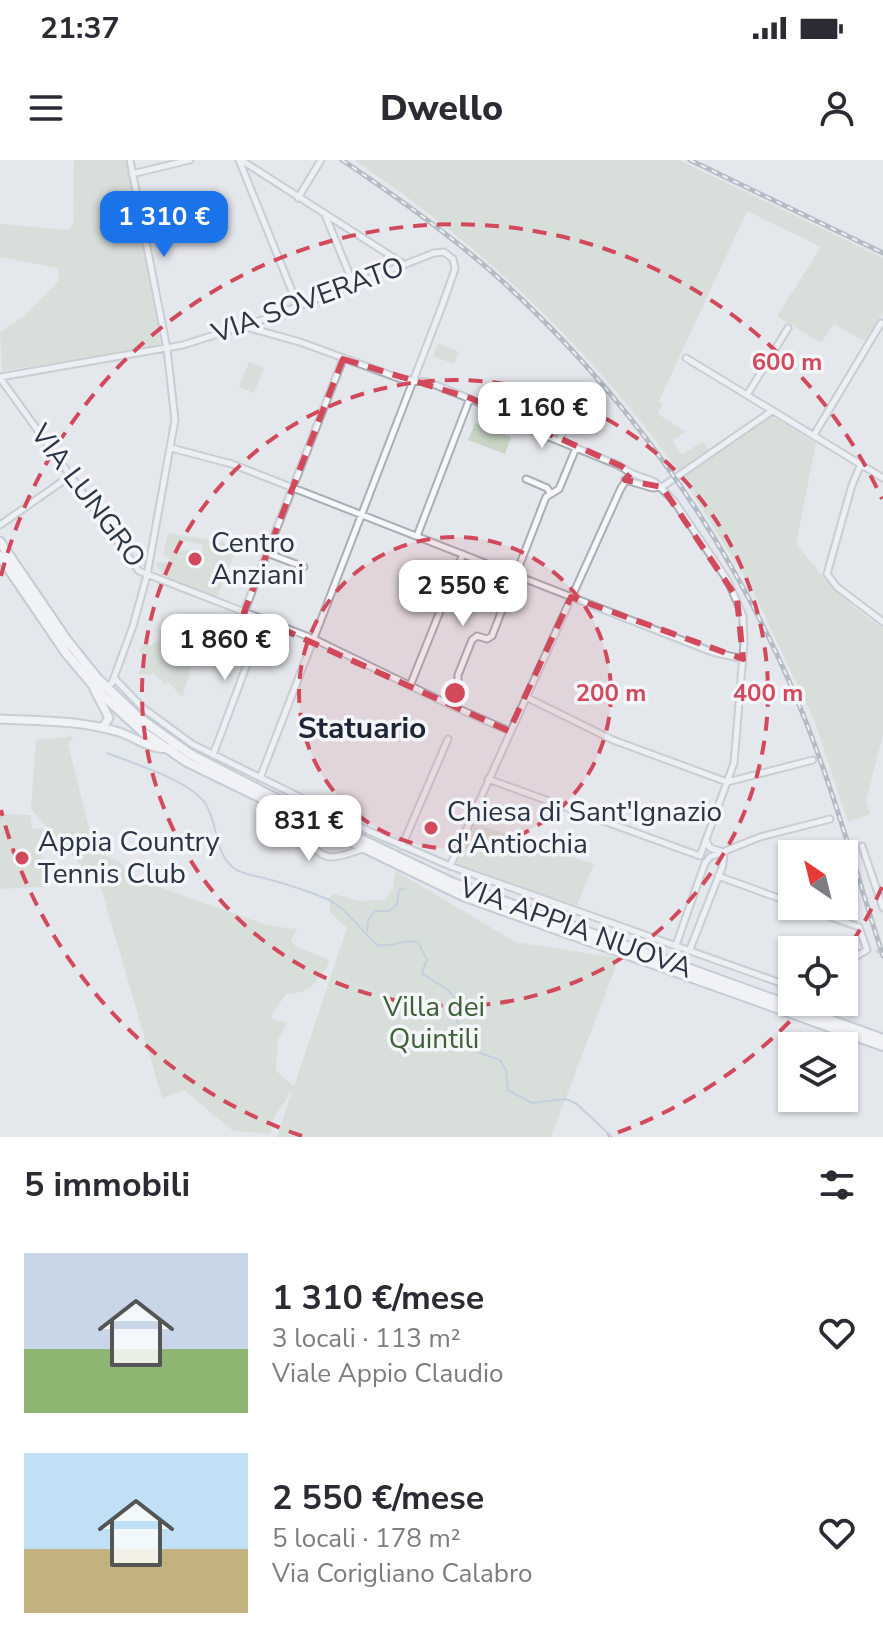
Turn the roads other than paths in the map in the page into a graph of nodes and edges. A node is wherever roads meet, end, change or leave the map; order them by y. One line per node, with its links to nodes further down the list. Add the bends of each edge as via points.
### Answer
1 (130, 160): 5 (street)
2 (190, 160): 5 (street)
3 (240, 160): 6 (street); 10 (street)
4 (321, 160): 6 (street)
5 (132, 174): 14 (street)
6 (298, 198): 7 (street)
7 (325, 216): 8 (street); 9 (street)
8 (403, 264): 9 (street, VIA SOVERATO); 18 (street, VIA SOVERATO, via 437,252 449,254 455,269)
9 (353, 283): 10 (street, VIA SOVERATO)
10 (298, 306): 12 (street, VIA SOVERATO)
11 (883, 324): 25 (street)
12 (245, 327): 14 (street, VIA SOVERATO); 16 (street)
13 (788, 328): 19 (street)
14 (167, 349): 17 (street, VIA SOVERATO); 27 (street, via 175,416)
15 (686, 358): 19 (street)
16 (343, 359): 18 (street); 35 (street)
17 (0, 378): 31 (street, VIA LUNGRO)
18 (414, 381): 20 (street); 38 (street)
19 (747, 395): 22 (street)
20 (470, 398): 24 (street); 40 (street)
21 (555, 410): 24 (street)
22 (772, 411): 25 (street); 36 (street)
23 (571, 412): 26 (street)
24 (545, 435): 26 (street)
25 (814, 435): 29 (street)
26 (559, 441): 28 (street)
27 (171, 448): 35 (street); 47 (street)
28 (576, 448): 30 (street); 37 (street, via 559,489)
29 (861, 464): 32 (street); 51 (street, via 827,574)
30 (631, 473): 34 (street); 36 (street)
31 (70, 476): 39 (street); 47 (street, VIA LUNGRO, via 135,568)
32 (883, 478)
33 (526, 479): 37 (street)
34 (625, 480): 36 (street); 48 (street)
35 (292, 487): 38 (street); 42 (street)
36 (662, 487): 53 (street, via 737,598 744,625)
37 (551, 494): 46 (street)
38 (363, 515): 40 (street); 52 (street)
39 (0, 525)
40 (417, 536): 43 (street)
41 (0, 542): 57 (main road, VIA APPIA NUOVA)
42 (267, 553): 45 (street); 49 (street)
43 (463, 554): 46 (street); 56 (street)
44 (0, 556): 55 (main road, VIA APPIA NUOVA)
45 (304, 567)
46 (516, 574): 48 (street); 59 (street, via 491,637 472,640)
47 (147, 575): 49 (street); 54 (street)
48 (571, 597): 53 (street); 58 (street)
49 (244, 612): 50 (street)
50 (264, 619): 52 (street); 65 (street)
51 (883, 622)
52 (314, 639): 56 (street); 67 (street)
53 (743, 659): 69 (street, via 735,756)
54 (114, 678): 57 (street); 65 (street, VIA APPIA NUOVA, via 159,721)
55 (91, 684): 57 (street); 61 (main road, via 109,718); 64 (main road, VIA APPIA NUOVA, via 132,723)
56 (410, 686): 59 (street)
57 (106, 687): 64 (main road, VIA APPIA NUOVA)
58 (526, 697): 62 (street); 69 (street, via 613,740)
59 (450, 705): 62 (street)
60 (0, 719): 61 (main road)
61 (102, 728): 64 (main road, via 154,748)
62 (509, 731): 68 (street)
63 (448, 739): 75 (street)
64 (173, 748): 71 (main road, VIA APPIA NUOVA, via 192,764); 73 (main road, VIA APPIA NUOVA)
65 (213, 755): 67 (street, VIA APPIA NUOVA)
66 (813, 760): 69 (street)
67 (260, 778): 72 (street, VIA APPIA NUOVA)
68 (488, 779): 80 (street); 82 (street)
69 (727, 782): 74 (street)
70 (830, 819): 78 (street, via 760,837)
71 (315, 825): 73 (main road, VIA APPIA NUOVA); 79 (street, via 317,851 333,859)
72 (357, 826): 73 (street); 75 (street, VIA APPIA NUOVA)
73 (351, 839): 77 (main road, VIA APPIA NUOVA); 79 (street); 88 (main road, VIA APPIA NUOVA)
74 (706, 839): 78 (street, via 710,848); 80 (street)
75 (402, 846): 82 (street, VIA APPIA NUOVA)
76 (862, 846): 85 (street)
77 (364, 849): 79 (street); 98 (main road, VIA APPIA NUOVA, via 463,896)
78 (724, 853): 81 (street); 83 (street)
79 (344, 854)
80 (700, 856): 81 (street)
81 (705, 863): 89 (street)
82 (450, 866): 86 (street, VIA APPIA NUOVA)
83 (718, 876): 84 (street); 90 (street)
84 (778, 898)
85 (883, 908)
86 (574, 910): 88 (street); 89 (street, VIA APPIA NUOVA)
87 (839, 920): 92 (street, via 859,927)
88 (569, 926): 95 (main road, VIA APPIA NUOVA)
89 (676, 945): 90 (street, VIA APPIA NUOVA)
90 (690, 950): 94 (street, VIA APPIA NUOVA)
91 (876, 952): 92 (street)
92 (865, 953): 93 (street)
93 (858, 957)
94 (778, 982)
95 (778, 997)
96 (829, 1016): 97 (main road, VIA APPIA NUOVA)
97 (883, 1039)
98 (883, 1046)

